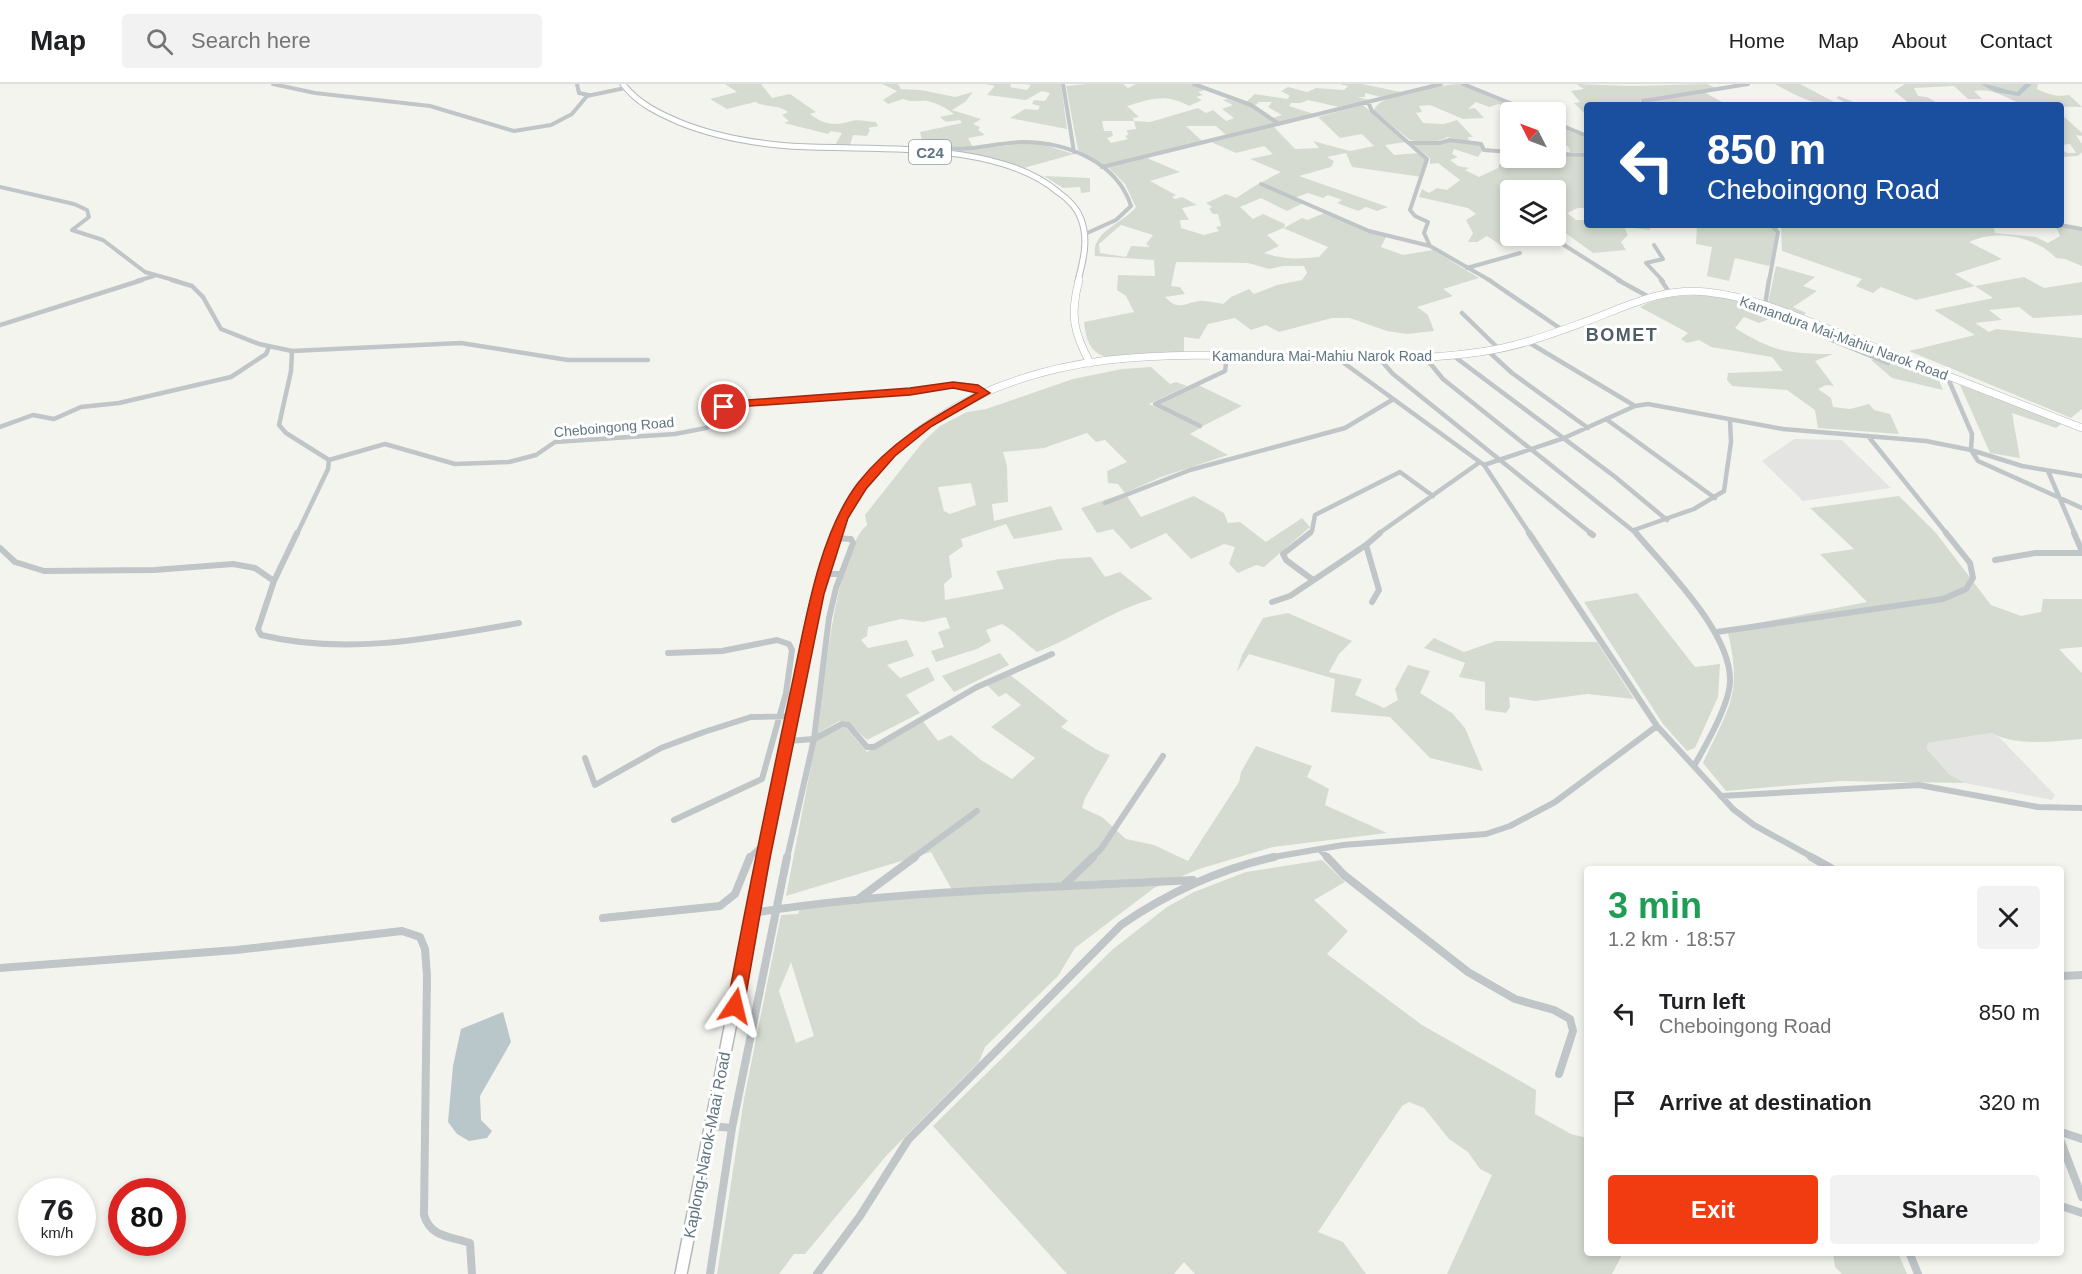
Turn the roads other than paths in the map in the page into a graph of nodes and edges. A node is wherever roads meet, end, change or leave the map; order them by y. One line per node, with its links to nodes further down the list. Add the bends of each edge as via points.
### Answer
1 (273, 84): 9 (street, via 430,106 514,130 543,128 562,120)
2 (577, 84): 9 (street, via 579,93)
3 (1063, 84): 19 (street)
4 (1194, 84): 13 (street, via 1251,105)
5 (1441, 84): 10 (street)
6 (1463, 84): 11 (street)
7 (1748, 84): 12 (street)
8 (624, 86): 9 (street); 18 (main road, C24, via 643,104 667,117 732,138 786,146)
9 (589, 95)
10 (1368, 102): 13 (street); 16 (street, via 1372,111)
11 (1507, 102)
12 (1644, 102)
13 (1279, 124): 22 (street)
14 (1566, 127): 15 (street)
15 (1584, 135)
16 (1410, 143): 17 (street, via 1452,140); 30 (street, via 1428,160 1410,210 1428,222 1424,232)
17 (1500, 151)
18 (931, 152): 19 (street, via 1022,142 1055,145); 28 (main road, C24, via 995,163 1045,183 1072,203)
19 (1074, 152): 22 (street)
20 (1566, 154): 21 (street)
21 (1584, 155)
22 (1102, 167): 28 (street, via 1126,191 1131,206 1109,226)
23 (1261, 184): 30 (street, via 1369,231)
24 (0, 187): 34 (street, via 82,208 88,216 72,230 104,240 141,270)
25 (2064, 226): 27 (street)
26 (1774, 228): 37 (street, via 1778,232)
27 (2082, 229)
28 (1085, 234): 54 (main road, C24, via 1072,320)
29 (1654, 245): 35 (street, via 1663,259 1646,263)
30 (1430, 246): 33 (street)
31 (1565, 246): 36 (street)
32 (1520, 253): 33 (street)
33 (1467, 268): 41 (street)
34 (157, 275): 40 (street); 43 (street, via 196,289 221,329)
35 (1669, 292): 36 (main road, Kamandura Mai-Mahiu Narok Road); 37 (main road, Kamandura Mai-Mahiu Narok Road, via 1705,292)
36 (1649, 297): 41 (main road, Kamandura Mai-Mahiu Narok Road)
37 (1765, 305): 39 (main road, Kamandura Mai-Mahiu Narok Road)
38 (1462, 313): 44 (street)
39 (1807, 321): 55 (street, via 1807,328 1817,334); 56 (main road, Kamandura Mai-Mahiu Narok Road)
40 (0, 325)
41 (1561, 329): 42 (main road, Kamandura Mai-Mahiu Narok Road)
42 (1528, 342): 44 (main road, Kamandura Mai-Mahiu Narok Road); 59 (street)
43 (269, 347): 45 (street); 63 (street, via 266,354 240,373 221,380 119,403 81,407 54,419 33,415)
44 (1499, 349): 46 (main road, Kamandura Mai-Mahiu Narok Road)
45 (292, 351): 52 (street, via 461,343 568,360); 71 (street, via 279,425)
46 (1488, 351): 47 (main road, Kamandura Mai-Mahiu Narok Road); 64 (street)
47 (1451, 354): 50 (main road, Kamandura Mai-Mahiu Narok Road); 67 (street)
48 (1227, 356): 49 (main road, Kamandura Mai-Mahiu Narok Road); 53 (main road, Kamandura Mai-Mahiu Narok Road); 62 (street, via 1225,371 1155,404)
49 (1337, 357): 51 (main road, Kamandura Mai-Mahiu Narok Road); 58 (street)
50 (1425, 357): 51 (main road, Kamandura Mai-Mahiu Narok Road); 68 (street, via 1443,379)
51 (1379, 358): 70 (street, via 1393,374)
52 (648, 360)
53 (1105, 361): 54 (main road, Kaplong-Narok-Maai Road)
54 (1090, 363): 57 (main road, Kaplong-Narok-Maai Road, via 1022,379)
55 (1888, 363)
56 (1947, 376): 65 (main road, Kamandura Mai-Mahiu Narok Road); 69 (street, via 1972,434)
57 (985, 393): 71 (street, Cheboingong Road, via 974,387 953,385 910,392 735,404 721,409 714,423 706,428 675,434 555,442 536,455 509,462 455,464 389,444); 83 (main road, Kaplong-Narok-Maai Road, via 928,424 891,453 854,497)
58 (1392, 400): 72 (street); 78 (street, via 1345,428 1190,470)
59 (1635, 406): 60 (street); 61 (street, via 1653,404)
60 (1606, 419): 64 (street); 76 (street)
61 (1730, 421): 66 (street); 76 (street, via 1724,491)
62 (1200, 426)
63 (0, 427)
64 (1588, 428): 67 (street)
65 (2082, 428)
66 (1868, 436): 69 (street); 95 (street, via 1970,563 1973,578 1966,589 1943,599)
67 (1564, 438): 68 (street); 80 (street)
68 (1533, 449): 70 (street); 81 (street)
69 (1971, 450): 73 (street); 77 (street, via 1981,464)
70 (1501, 459): 72 (street); 82 (street)
71 (329, 460): 91 (street)
72 (1482, 463): 75 (street); 100 (street)
73 (2048, 471): 74 (street); 77 (street)
74 (2082, 476)
75 (1433, 496): 84 (street, via 1388,525); 90 (street, via 1400,472 1315,515 1312,531 1283,554)
76 (1715, 498): 80 (street)
77 (2061, 498): 79 (street); 86 (street)
78 (1105, 503)
79 (2082, 508)
80 (1666, 520): 81 (street)
81 (1635, 530): 95 (street)
82 (1593, 534)
83 (834, 538): 88 (main road, Kaplong-Narok-Maai Road); 89 (street, via 853,541)
84 (1366, 545): 90 (street); 93 (street, via 1379,590)
85 (0, 548): 91 (street, via 15,562 44,571 154,570 233,564 255,568)
86 (2082, 552): 87 (street, via 2035,553)
87 (1995, 560)
88 (823, 574): 89 (street); 98 (main road, Kaplong-Narok-Maai Road)
89 (841, 574): 101 (street, via 830,618)
90 (1313, 580): 92 (street, via 1290,596)
91 (274, 581): 94 (street, via 258,629 277,640 338,644 438,638)
92 (1272, 602)
93 (1372, 602)
94 (519, 623)
95 (1717, 632): 105 (street, via 1730,682 1712,734)
96 (668, 653): 99 (street, via 722,651 777,640 789,644 791,662)
97 (1052, 654): 101 (street, via 976,687 874,747 867,747 848,725 842,724)
98 (793, 716): 99 (street); 102 (main road, Kaplong-Narok-Maai Road)
99 (780, 717): 104 (street, via 751,717 675,742 597,785 593,784); 109 (street, via 762,779)
100 (1657, 726): 105 (street); 111 (street, via 1545,810 1507,829)
101 (814, 739): 102 (street); 116 (street)
102 (788, 741): 110 (main road, Kaplong-Narok-Maai Road)
103 (1163, 756): 114 (street, via 1101,849)
104 (585, 758)
105 (1694, 766): 106 (street)
106 (1721, 796): 107 (street, via 1919,785 2038,807); 112 (street, via 1744,818)
107 (2082, 808)
108 (977, 811): 115 (street)
109 (674, 820)
110 (766, 842): 117 (main road, Kaplong-Narok-Maai Road); 118 (street, via 752,854 730,902)
111 (1320, 850): 113 (street, via 1265,859); 122 (street, via 1344,875 1468,972 1515,999 1567,1015 1573,1031)
112 (1828, 866)
113 (1197, 880): 114 (street); 135 (street, via 1155,900 1121,925 908,1140)
114 (1063, 886): 115 (street)
115 (857, 901): 116 (street)
116 (775, 909): 117 (street); 124 (street)
117 (751, 913): 123 (main road, Kaplong-Narok-Maai Road)
118 (603, 918)
119 (0, 968): 132 (street, via 236,950 402,931 420,937 427,976 425,1223 432,1232 470,1243)
120 (2082, 975): 121 (street)
121 (2064, 976)
122 (1559, 1074)
123 (710, 1126): 124 (street); 133 (main road, Kaplong-Narok-Maai Road)
124 (732, 1128): 134 (street)
125 (2064, 1133): 126 (street)
126 (2082, 1139)
127 (2064, 1150): 128 (street)
128 (2082, 1197)
129 (2064, 1207): 130 (street)
130 (2082, 1213)
131 (1911, 1256): 136 (street)
132 (472, 1274)
133 (681, 1274)
134 (710, 1274)
135 (817, 1274)
136 (1918, 1274)

